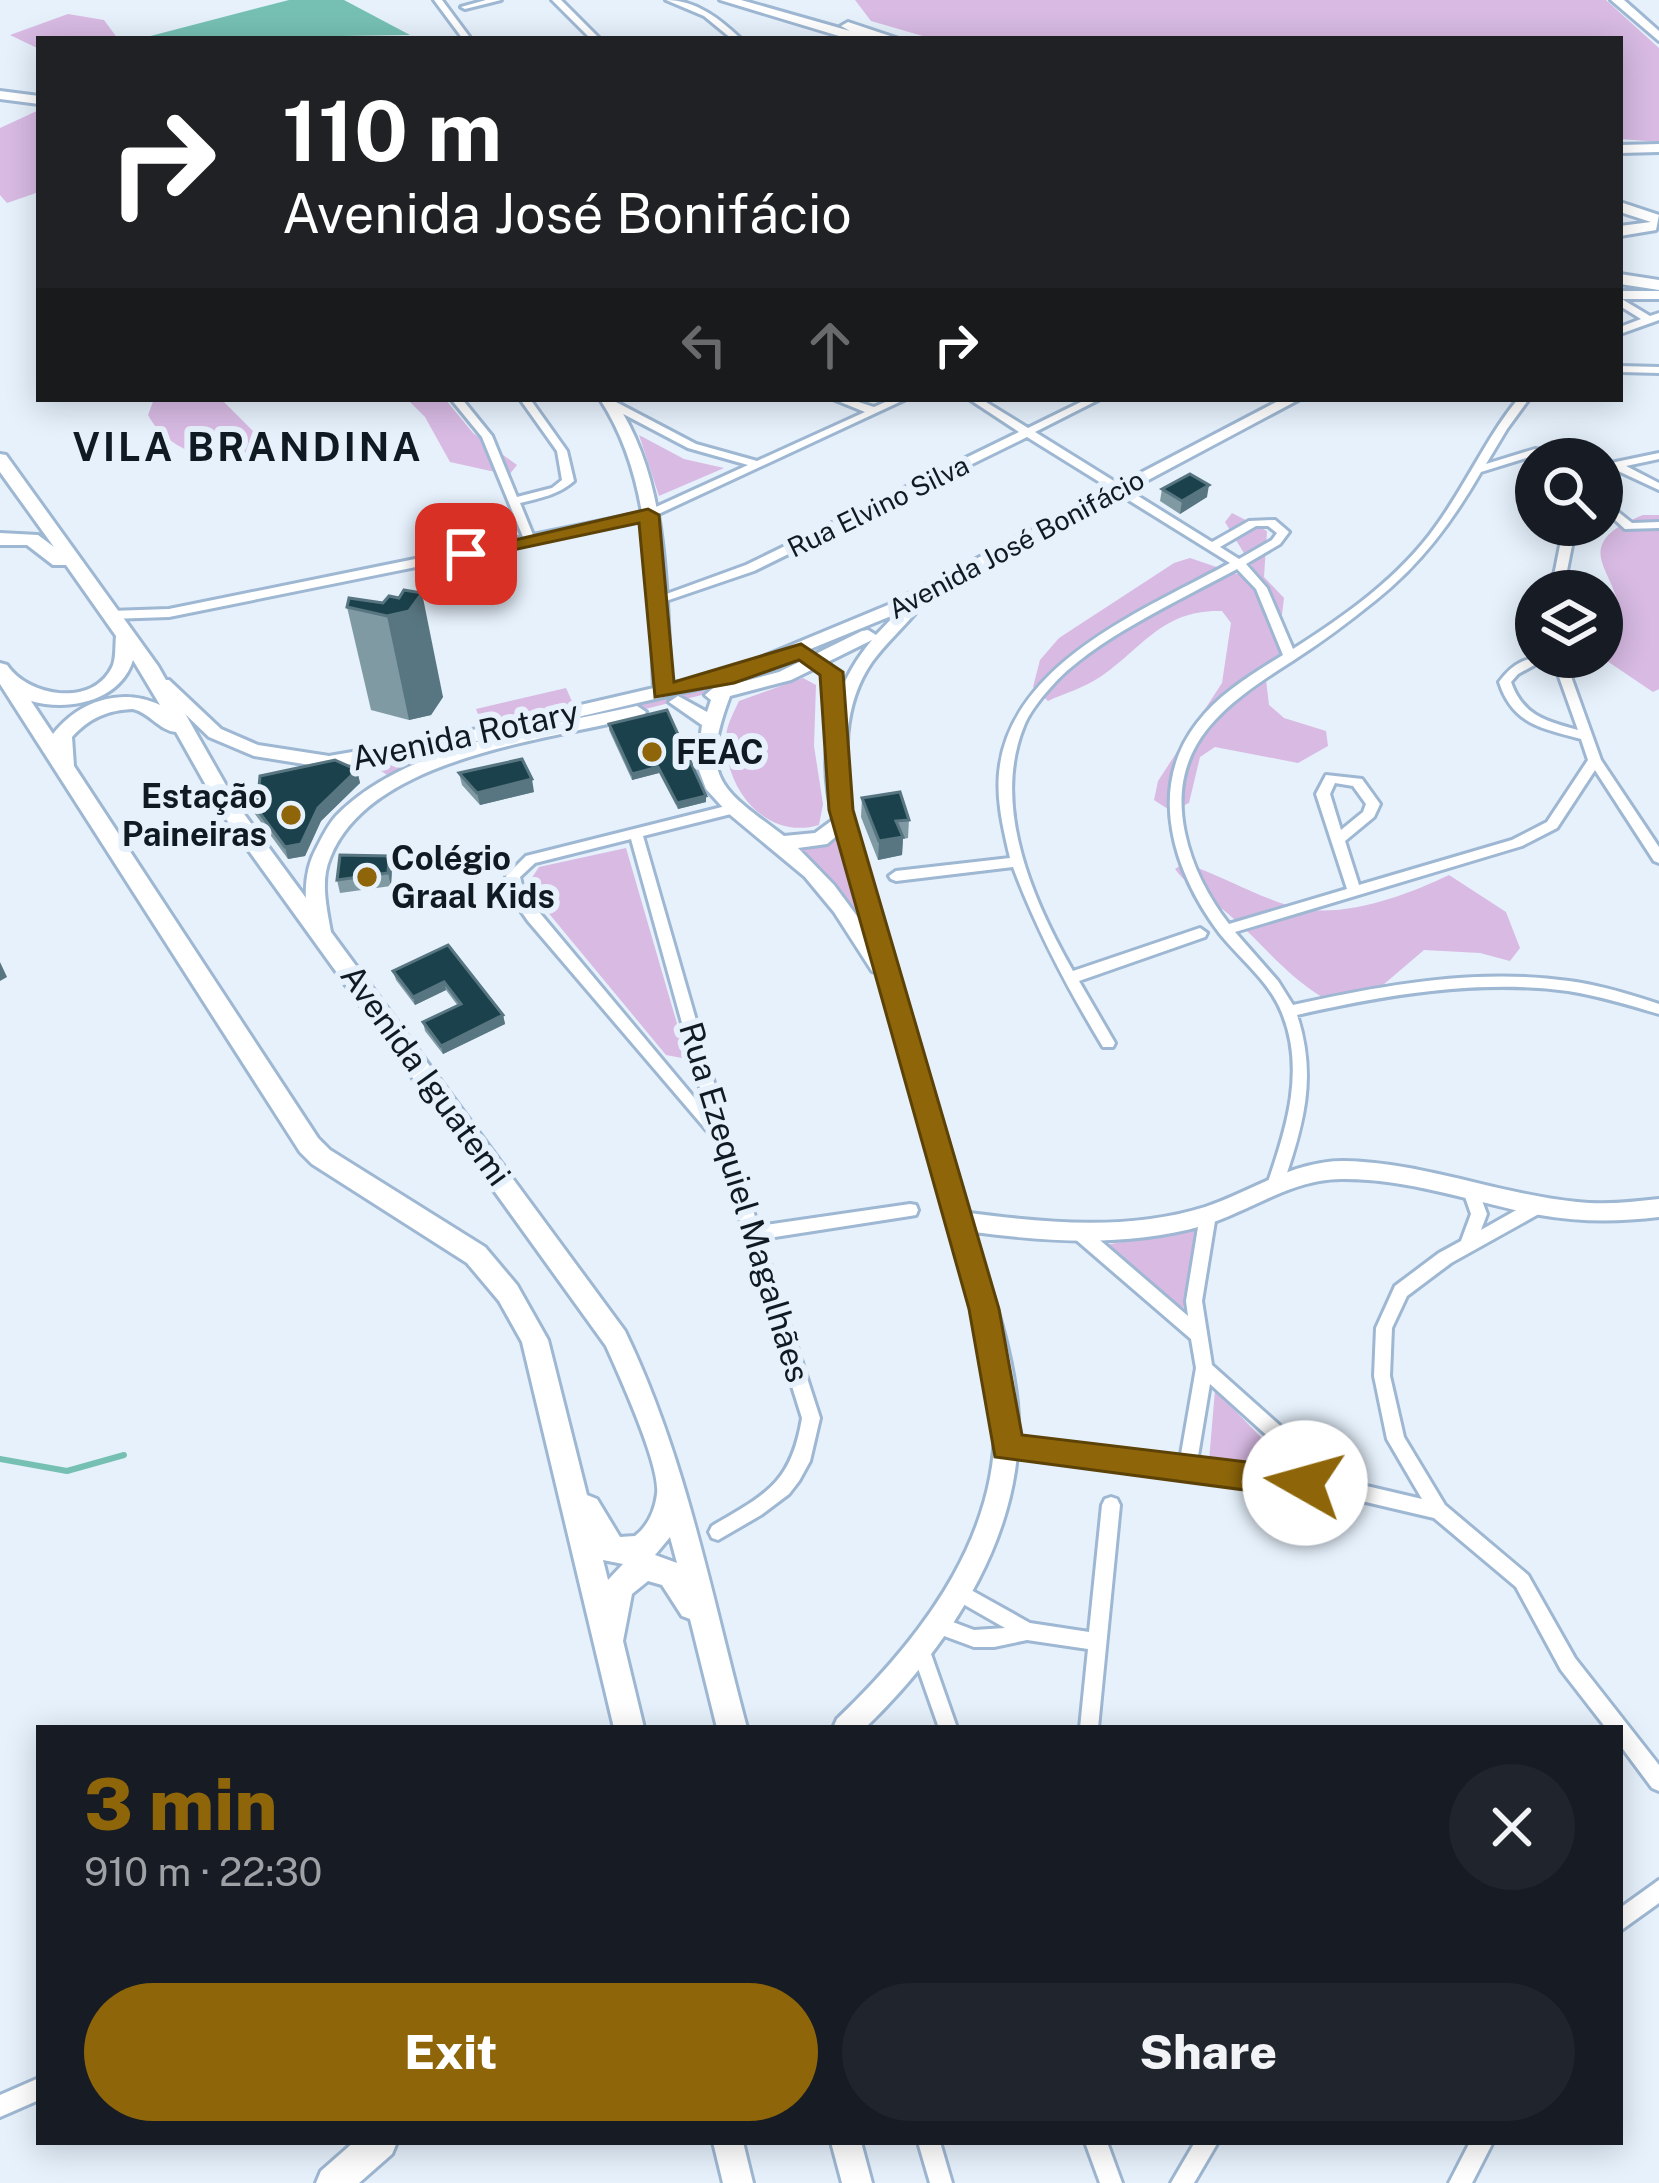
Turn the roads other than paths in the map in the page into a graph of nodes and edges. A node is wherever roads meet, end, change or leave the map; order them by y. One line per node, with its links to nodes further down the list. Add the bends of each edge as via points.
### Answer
1 (437, 0): 10 (street)
2 (497, 0): 9 (street)
3 (556, 0): 11 (street)
4 (670, 0): 8 (street)
5 (727, 0): 13 (main road)
6 (757, 0): 14 (main road)
7 (1617, 0): 15 (main road)
8 (693, 3): 12 (street)
9 (465, 7)
10 (465, 36)
11 (593, 36)
12 (733, 36)
13 (853, 36)
14 (882, 36)
15 (1659, 37)
16 (0, 95): 17 (main road)
17 (36, 100)
18 (1623, 153): 19 (main road)
19 (1659, 153)
20 (1623, 214): 21 (main road)
21 (1657, 224): 22 (main road)
22 (1623, 230)
23 (1625, 282): 24 (main road)
24 (1659, 285)
25 (1659, 295): 26 (main road)
26 (1623, 298)
27 (1623, 300): 28 (street)
28 (1653, 318): 29 (street)
29 (1625, 329)
30 (1623, 369): 31 (street)
31 (1659, 370)
32 (459, 402): 59 (street, via 487,436)
33 (527, 402): 59 (street, via 562,452 568,481)
34 (609, 402): 45 (street); 46 (main road)
35 (841, 402): 44 (street)
36 (847, 402): 43 (street)
37 (894, 402): 43 (street)
38 (979, 402): 47 (street)
39 (1089, 402): 47 (street, Rua Elvino Silva)
40 (1288, 402): 58 (main road, Avenida José Bonifácio)
41 (1306, 402): 58 (main road, Avenida José Bonifácio)
42 (1522, 402): 48 (street)
43 (874, 411): 44 (street)
44 (857, 418): 53 (street)
45 (654, 427): 46 (street); 53 (street)
46 (629, 431): 60 (main road)
47 (1029, 433): 58 (street); 68 (street, Rua Elvino Silva, via 750,568)
48 (1493, 439): 49 (street); 55 (street)
49 (1515, 446)
50 (1659, 456): 52 (street)
51 (1515, 458): 55 (street)
52 (1623, 460)
53 (759, 464): 60 (street)
54 (3, 465): 67 (main road, Avenida Iguatemi)
55 (1476, 470): 72 (street, via 1404,571)
56 (1623, 471): 57 (street)
57 (1659, 487)
58 (1124, 493): 65 (street); 69 (main road, Avenida José Bonifácio); 75 (main road, Avenida José Bonifácio)
59 (514, 501): 64 (street)
60 (648, 515): 64 (street); 68 (main road)
61 (1623, 523): 62 (street)
62 (1659, 526)
63 (0, 539): 67 (main road, via 40,542)
64 (530, 541): 70 (street)
65 (1212, 547): 66 (street); 66 (street, via 1252,523 1279,526 1282,537)
66 (1239, 564): 74 (street, via 1261,588); 100 (street, via 1044,685 1008,761 1002,812)
67 (89, 586): 71 (main road, Avenida Iguatemi)
68 (656, 600): 83 (main road)
69 (908, 612): 76 (main road, Avenida José Bonifácio); 84 (main road, Avenida José Bonifácio, via 848,681)
70 (169, 614): 71 (street); 73 (street)
71 (110, 615): 73 (main road, Avenida Iguatemi)
72 (1328, 632): 74 (street); 74 (street, via 1306,646)
73 (126, 637): 77 (main road, Avenida Iguatemi); 79 (main road, via 115,678 85,696 37,698)
74 (1286, 645): 103 (street, via 1209,716 1181,765 1175,826 1187,866)
75 (801, 651): 76 (main road); 80 (main road, Avenida José Bonifácio)
76 (820, 660): 82 (main road, Avenida José Bonifácio); 84 (main road, via 835,683)
77 (151, 670): 87 (main road, Avenida Rotary, via 180,706 254,750 329,762); 93 (main road, Avenida Iguatemi)
78 (1515, 671): 86 (street, via 1505,682 1515,710)
79 (3, 675): 89 (main road)
80 (734, 675): 82 (main road); 83 (main road, Avenida Rotary)
81 (1565, 678): 86 (street)
82 (723, 693): 83 (main road, Avenida José Bonifácio); 85 (main road)
83 (671, 697): 85 (main road); 87 (main road, Avenida Rotary); 90 (main road, Avenida Rotary)
84 (835, 721): 95 (main road, Avenida José Bonifácio)
85 (712, 723): 94 (main road, via 706,766)
86 (1586, 736): 88 (street)
87 (383, 755): 90 (main road, via 371,769)
88 (1595, 760): 91 (street); 92 (street)
89 (70, 773): 93 (main road, via 62,745 73,722 106,706 140,703 168,719); 125 (main road, via 309,1144 461,1243 508,1293 539,1354)
90 (391, 780): 104 (main road, Avenida Rotary, via 351,811 320,857)
91 (1576, 796): 92 (street); 102 (street, via 1552,825 1517,843)
92 (1618, 798): 99 (street)
93 (228, 807): 104 (main road, Avenida Iguatemi)
94 (734, 809): 96 (street); 98 (main road)
95 (844, 821): 98 (main road, via 820,839); 107 (main road, Avenida José Bonifácio)
96 (636, 834): 111 (street, Rua Ezequiel Magalhães); 111 (street, via 531,859 513,876 517,895)
97 (1341, 838): 97 (street, via 1323,794 1331,778 1357,782 1373,804); 102 (street)
98 (781, 843): 107 (main road, via 829,887)
99 (1659, 858)
100 (1015, 862): 101 (street); 106 (street)
101 (896, 876)
102 (1355, 892): 103 (street)
103 (1225, 929): 109 (street)
104 (321, 932): 129 (main road, Avenida Iguatemi, via 616,1339 642,1390)
105 (1200, 933): 106 (street)
106 (1070, 978): 110 (street)
107 (899, 1003): 118 (main road, Avenida José Bonifácio)
108 (1659, 1009): 109 (street, via 1620,994 1544,983 1463,982 1390,987)
109 (1289, 1011): 112 (street, via 1302,1077 1298,1121)
110 (1108, 1043)
111 (723, 1142): 119 (street, Rua Ezequiel Magalhães)
112 (1276, 1182): 113 (main road, via 1338,1170); 117 (main road)
113 (1471, 1192): 114 (main road); 121 (street, via 1479,1214)
114 (1540, 1205): 115 (main road); 121 (street)
115 (1659, 1208)
116 (910, 1210): 119 (street)
117 (1208, 1215): 120 (main road); 122 (street, via 1194,1301)
118 (960, 1221): 120 (main road); 124 (main road, Avenida José Bonifácio, via 1006,1415)
119 (756, 1233): 133 (street, Rua Ezequiel Magalhães, via 812,1418 807,1457 791,1484)
120 (1081, 1234): 122 (street)
121 (1468, 1245): 127 (street, via 1402,1291 1384,1328 1382,1376 1396,1439)
122 (1197, 1334): 123 (street)
123 (1204, 1368): 126 (street); 128 (street)
124 (1006, 1447): 126 (street); 134 (main road, Avenida José Bonifácio)
125 (567, 1468): 129 (main road, via 612,1550 652,1543 664,1530); 139 (main road)
126 (1187, 1469): 128 (street)
127 (1422, 1482): 130 (street); 132 (street)
128 (1336, 1487): 130 (street)
129 (671, 1488): 138 (main road, Avenida Iguatemi)
130 (1398, 1502): 132 (street)
131 (1111, 1505): 137 (street)
132 (1439, 1511): 146 (street, via 1522,1581 1568,1664)
133 (718, 1532)
134 (962, 1594): 135 (main road, Avenida José Bonifácio); 136 (street)
135 (942, 1627): 136 (street, via 989,1642); 140 (main road, Avenida José Bonifácio)
136 (1027, 1630): 137 (street)
137 (1098, 1642): 145 (street)
138 (710, 1647): 139 (main road, via 677,1578 650,1567 619,1587); 142 (main road, Avenida Iguatemi)
139 (611, 1650): 141 (main road)
140 (922, 1654): 143 (main road, Avenida José Bonifácio); 144 (street)
141 (628, 1725)
142 (734, 1725)
143 (849, 1725)
144 (948, 1725)
145 (1089, 1725)
146 (1616, 1725)
147 (1623, 1734): 148 (street)
148 (1659, 1780)
149 (1659, 1890): 150 (street)
150 (1623, 1920)
151 (36, 2090): 152 (street)
152 (0, 2106)
153 (377, 2145): 160 (main road)
154 (729, 2145): 161 (main road)
155 (846, 2145): 162 (main road)
156 (929, 2145): 163 (street)
157 (1097, 2145): 164 (street)
158 (1205, 2145): 165 (street)
159 (1480, 2145): 166 (street)
160 (333, 2183)
161 (738, 2183)
162 (856, 2183)
163 (941, 2183)
164 (1111, 2183)
165 (1182, 2183)
166 (1460, 2183)

